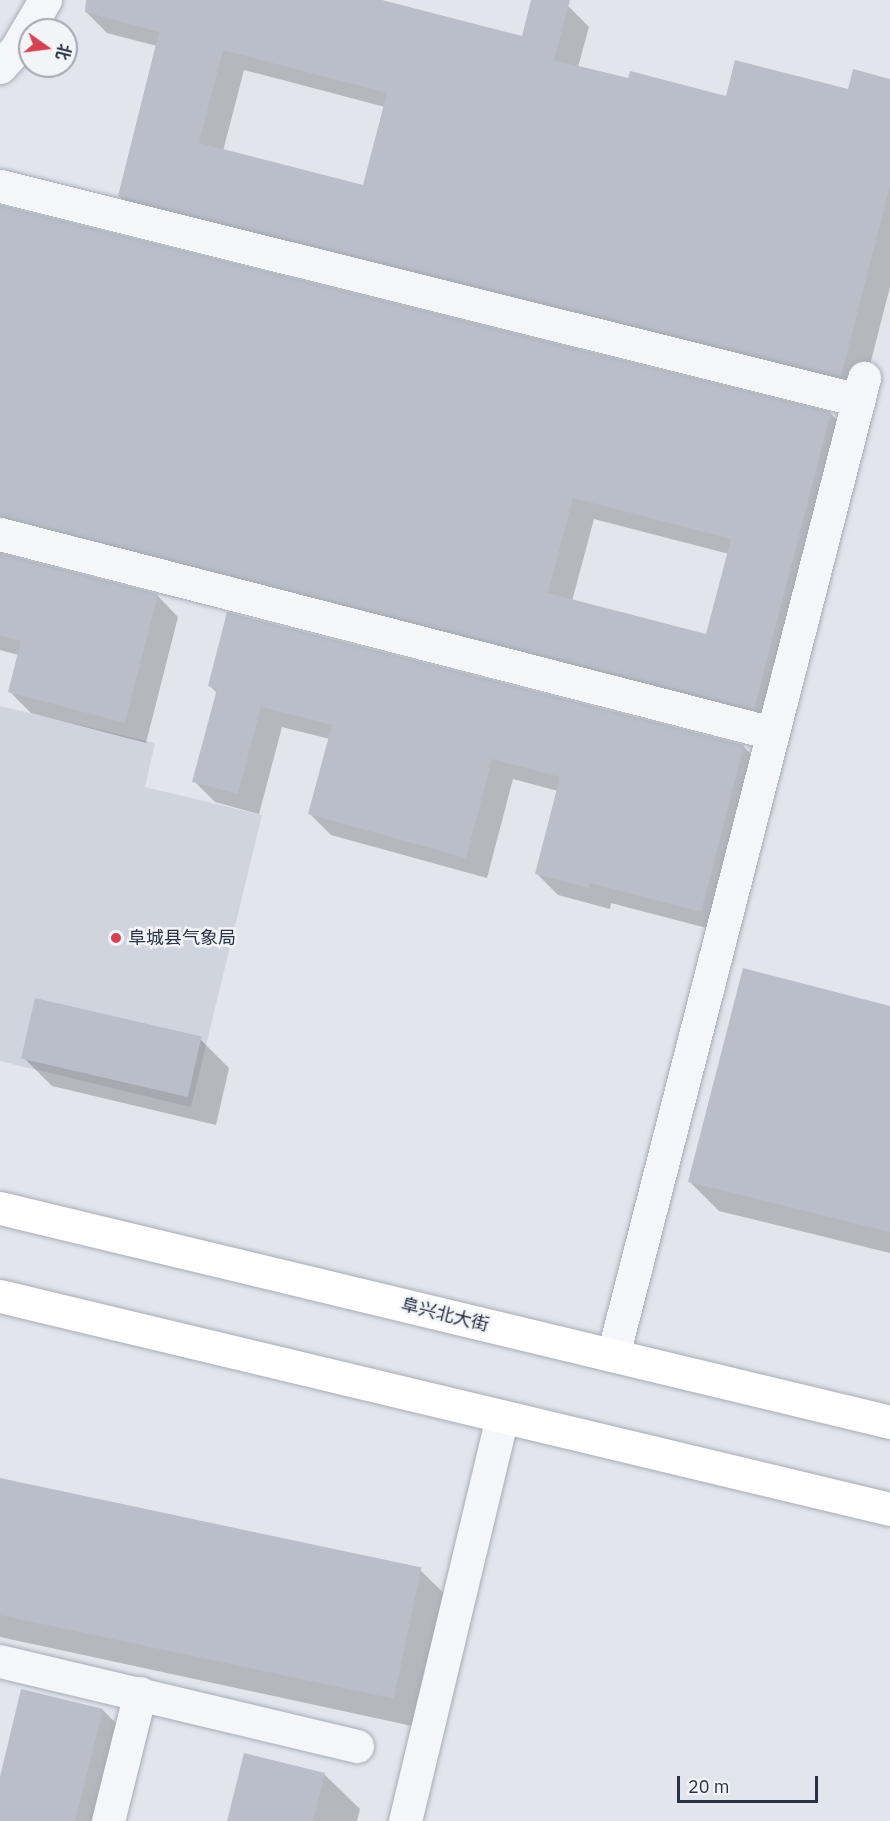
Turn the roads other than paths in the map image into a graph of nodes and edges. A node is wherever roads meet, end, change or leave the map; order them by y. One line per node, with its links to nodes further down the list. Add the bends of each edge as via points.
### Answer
1 (45, 0): 2 (street, via 16,50)
2 (0, 67)
3 (0, 186): 5 (street, via 861,389)
4 (0, 534): 5 (street)
5 (772, 733): 8 (street)
6 (0, 1208): 8 (main road, 阜兴北大街)
7 (0, 1296): 9 (main road)
8 (613, 1355): 10 (main road, 阜兴北大街)
9 (502, 1416): 11 (main road); 16 (street)
10 (890, 1422)
11 (890, 1509)
12 (0, 1661): 13 (street)
13 (140, 1694): 14 (street); 15 (street)
14 (357, 1746)
15 (108, 1821)
16 (405, 1821)

